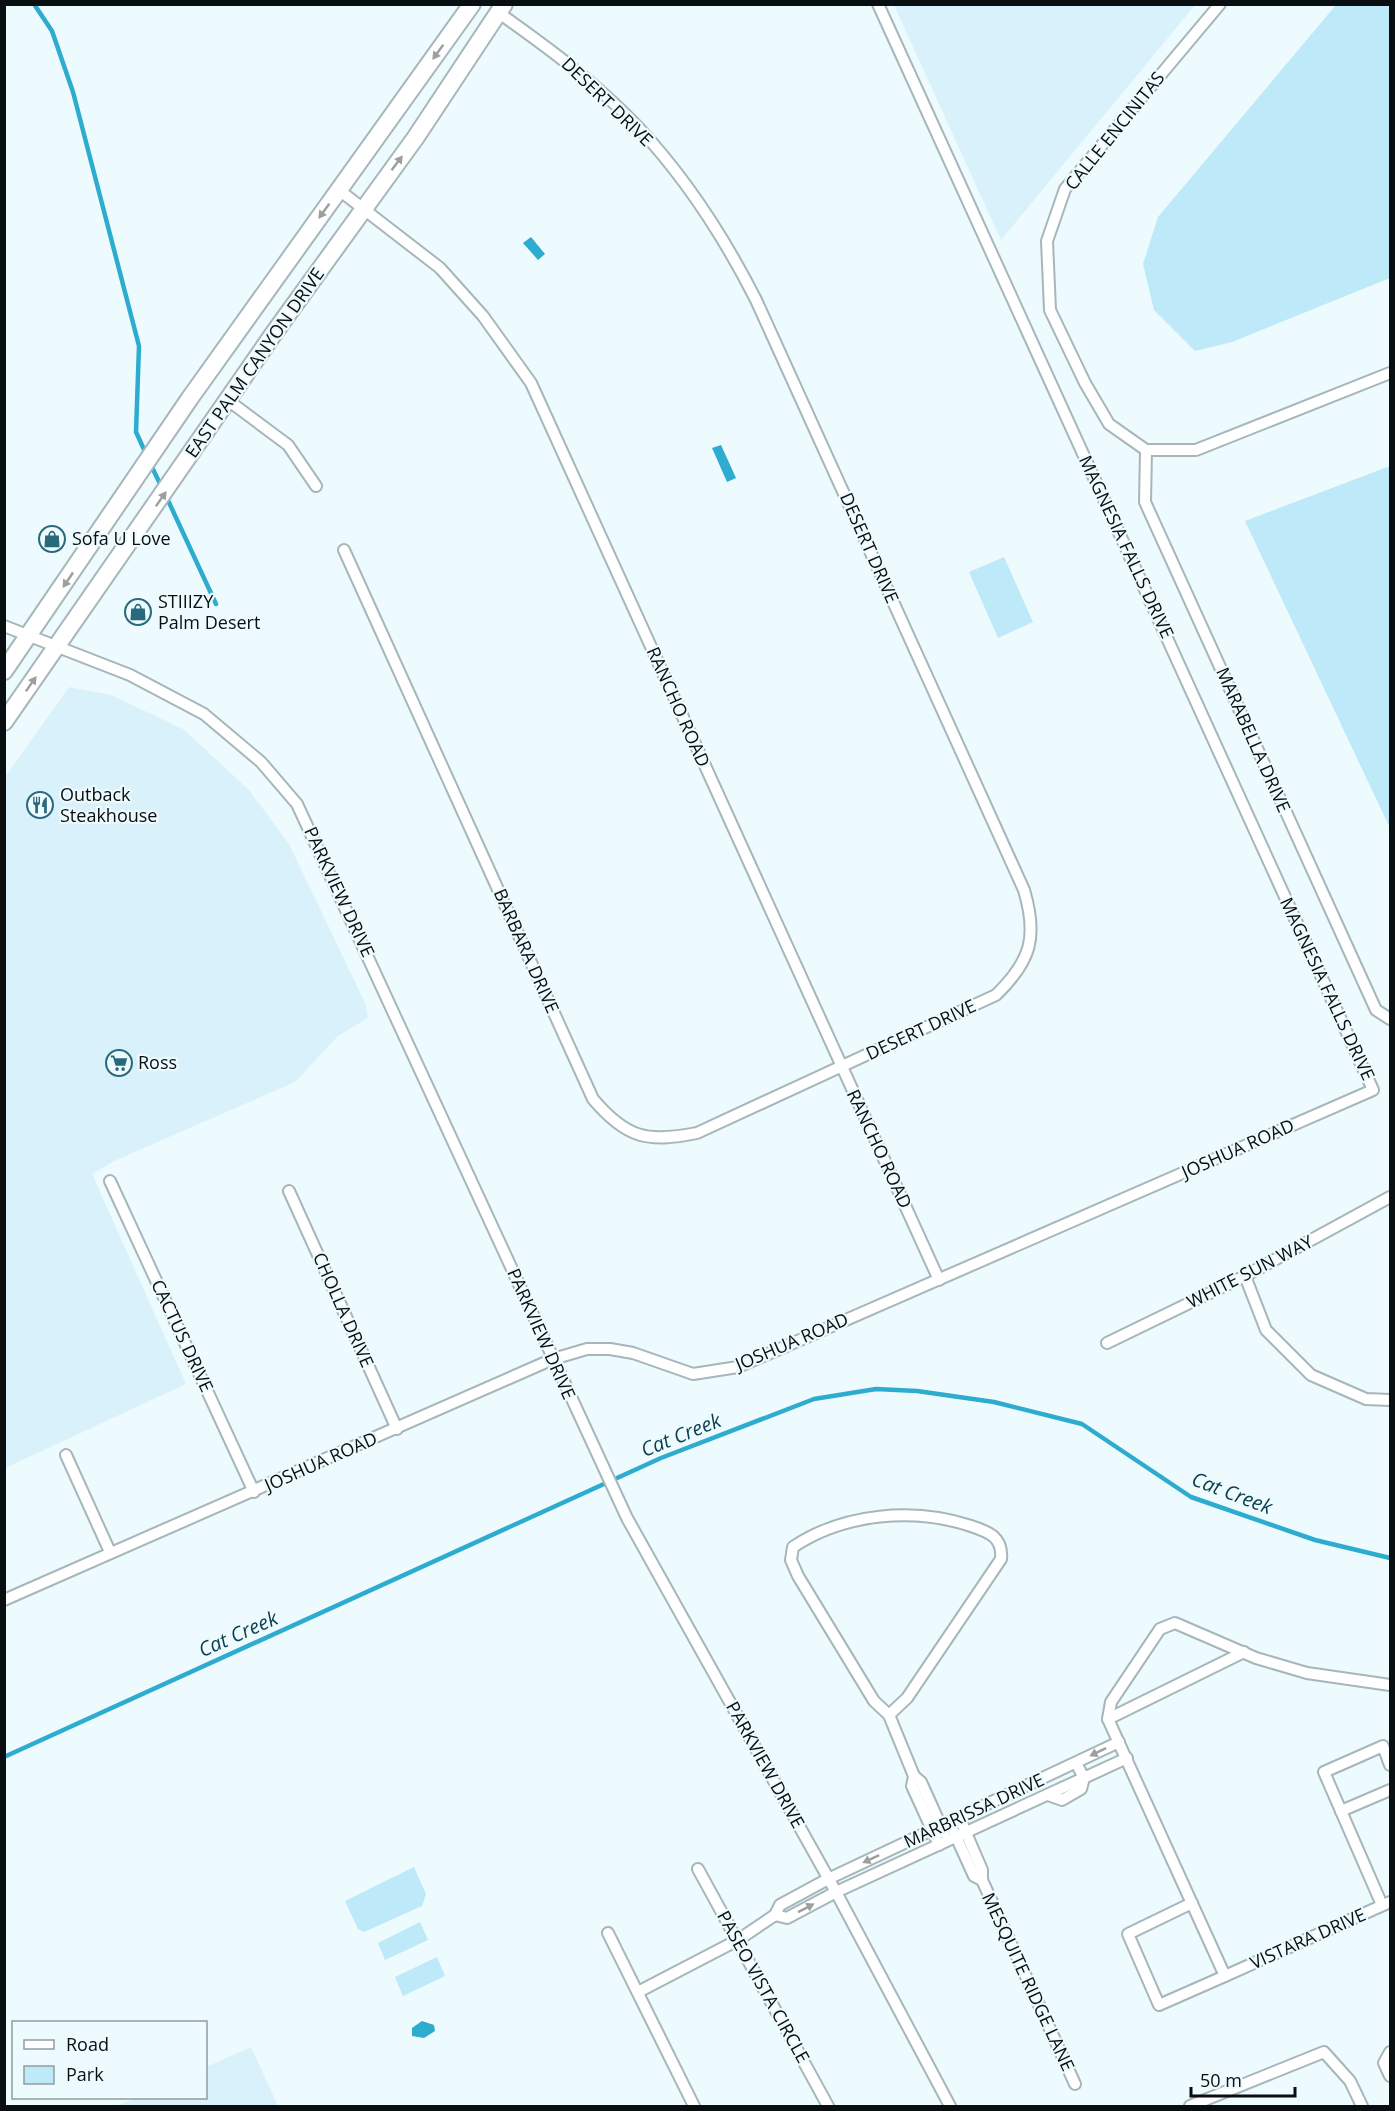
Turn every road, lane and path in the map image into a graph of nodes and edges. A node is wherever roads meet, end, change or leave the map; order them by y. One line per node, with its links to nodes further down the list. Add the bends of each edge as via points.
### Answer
1 (472, 4): 5 (main road, EAST PALM CANYON DRIVE, one-way to 5)
2 (878, 4): 19 (street, MAGNESIA FALLS DRIVE)
3 (1220, 4): 9 (street, CALLE ENCINITAS, via 1065,189 1047,241 1050,310 1109,424)
4 (501, 9): 6 (main road, EAST PALM CANYON DRIVE, one-way to 4); 18 (street, DESERT DRIVE, via 637,126 691,191 729,247 1024,890 1032,918 1029,947 1016,976 996,995)
5 (339, 190): 6 (street, RANCHO ROAD); 13 (main road, EAST PALM CANYON DRIVE, one-way to 13, via 190,399)
6 (362, 210): 8 (main road, EAST PALM CANYON DRIVE); 18 (street, RANCHO ROAD, via 440,268 483,316 531,383)
7 (1390, 374): 9 (street, via 1196,450)
8 (229, 401): 10 (street, via 288,445); 14 (main road, EAST PALM CANYON DRIVE, one-way to 8)
9 (1146, 450): 17 (street, MARABELLA DRIVE, via 1145,502 1376,1010)
10 (316, 486)
11 (344, 550): 18 (street, BARBARA DRIVE, via 593,1099 611,1121 638,1136 669,1139 696,1133)
12 (4, 626): 13 (street, PARKVIEW DRIVE)
13 (30, 636): 14 (street, PARKVIEW DRIVE); 15 (main road, EAST PALM CANYON DRIVE)
14 (58, 646): 16 (main road, EAST PALM CANYON DRIVE, one-way to 14); 26 (street, PARKVIEW DRIVE, via 130,675 204,714 261,762 297,804)
15 (4, 671)
16 (4, 722)
17 (1390, 1019)
18 (841, 1066): 24 (street, RANCHO ROAD)
19 (1373, 1090): 24 (street, JOSHUA ROAD)
20 (110, 1181): 30 (street, CACTUS DRIVE)
21 (289, 1191): 28 (street, CHOLLA DRIVE)
22 (1390, 1197): 23 (street, WHITE SUN WAY)
23 (1245, 1276): 25 (street, WHITE SUN WAY); 27 (street, via 1266,1330 1311,1375 1366,1399)
24 (939, 1280): 26 (street, JOSHUA ROAD, via 728,1369 693,1374 633,1353 609,1349 587,1349)
25 (1107, 1343)
26 (553, 1359): 28 (street, JOSHUA ROAD); 49 (street, PARKVIEW DRIVE, via 627,1518)
27 (1390, 1400)
28 (397, 1429): 30 (street, JOSHUA ROAD)
29 (66, 1455): 31 (street)
30 (254, 1492): 31 (street, JOSHUA ROAD)
31 (110, 1552): 32 (street, JOSHUA ROAD)
32 (4, 1600)
33 (1244, 1652): 34 (street, via 1307,1673); 36 (street); 36 (street, via 1185,1625 1167,1624 1111,1702)
34 (1390, 1685)
35 (889, 1715): 35 (street, via 907,1698 1001,1559 1002,1547 989,1532 917,1514 881,1516 810,1536 793,1547 791,1560 798,1576 874,1701); 46 (street, via 914,1776 921,1782 925,1803)
36 (1108, 1719): 37 (street)
37 (1119, 1742): 38 (street); 39 (street, MARBRISSA DRIVE, one-way to 39)
38 (1127, 1758): 41 (street, MARBRISSA DRIVE); 51 (street)
39 (1076, 1763): 41 (street); 42 (street, MARBRISSA DRIVE)
40 (1390, 1765): 45 (street, via 1383,1746 1324,1772)
41 (1084, 1778): 44 (street, MARBRISSA DRIVE)
42 (1023, 1788): 44 (street); 46 (street, MARBRISSA DRIVE)
43 (1390, 1790): 45 (street)
44 (1029, 1804): 47 (street, MARBRISSA DRIVE)
45 (1341, 1811): 52 (street)
46 (946, 1825): 47 (street); 47 (street, MESQUITE RIDGE LANE); 49 (street, MARBRISSA DRIVE, one-way to 49)
47 (952, 1839): 50 (street, MARBRISSA DRIVE); 60 (street, MESQUITE RIDGE LANE, via 971,1857 974,1876 982,1880)
48 (698, 1869): 55 (street, PASEO VISTA CIRCLE)
49 (828, 1879): 50 (street, PARKVIEW DRIVE); 53 (street, MARBRISSA DRIVE, via 780,1905)
50 (836, 1892): 53 (street, MARBRISSA DRIVE, one-way to 50, via 787,1918); 63 (street, PARKVIEW DRIVE)
51 (1192, 1903): 56 (street); 56 (street, VISTARA DRIVE, via 1128,1934 1159,2005)
52 (1386, 1903): 56 (street, VISTARA DRIVE)
53 (775, 1915): 55 (street, MARBRISSA DRIVE)
54 (608, 1933): 57 (street)
55 (738, 1940): 57 (street, MARBRISSA DRIVE); 62 (street, PASEO VISTA CIRCLE)
56 (1225, 1976)
57 (638, 1992): 61 (street)
58 (1390, 2052): 59 (street, via 1384,2063)
59 (1390, 2076)
60 (1075, 2084)
61 (694, 2106)
62 (828, 2106)
63 (950, 2106)
64 (1190, 2106): 65 (street, via 1324,2052 1350,2081)
65 (1362, 2106)

